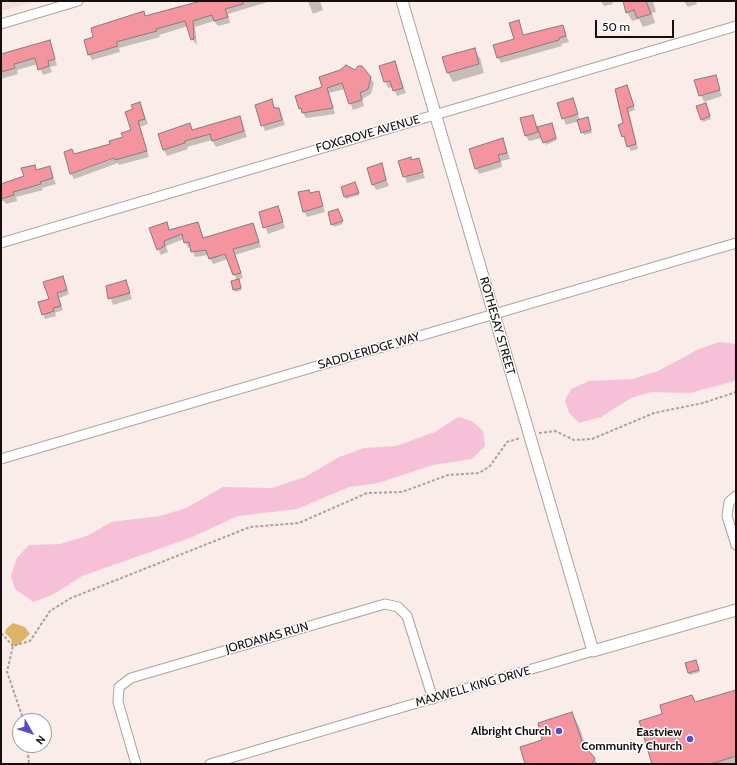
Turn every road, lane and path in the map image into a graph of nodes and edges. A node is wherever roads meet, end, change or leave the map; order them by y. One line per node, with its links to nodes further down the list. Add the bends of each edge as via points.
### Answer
1 (78, 1): 3 (street)
2 (402, 1): 5 (street, ROTHESAY STREET)
3 (1, 24)
4 (736, 26): 5 (street, FOXGROVE AVENUE)
5 (436, 115): 6 (street, FOXGROVE AVENUE); 8 (street, ROTHESAY STREET)
6 (1, 242)
7 (736, 243): 8 (street, SADDLERIDGE WAY)
8 (493, 315): 10 (street, ROTHESAY STREET); 11 (street, SADDLERIDGE WAY)
9 (736, 392): 10 (path, via 703,403 654,413 592,439 574,440 555,431)
10 (529, 436): 16 (path, via 508,442 490,466 479,473 448,475 402,492 367,493 299,523 250,527 78,595 50,611 30,641); 17 (street, ROTHESAY STREET)
11 (1, 459)
12 (736, 496): 13 (street, via 729,502 727,516)
13 (736, 545)
14 (736, 610): 17 (street, MAXWELL KING DRIVE)
15 (1, 633): 16 (path)
16 (13, 646): 19 (path, via 7,672)
17 (593, 652): 18 (street, MAXWELL KING DRIVE)
18 (433, 698): 22 (street, JORDANAS RUN, via 407,616 398,607 385,604 131,678 119,687 118,702); 23 (street, MAXWELL KING DRIVE)
19 (21, 713)
20 (28, 753): 21 (path)
21 (29, 764)
22 (136, 764)
23 (210, 764)

